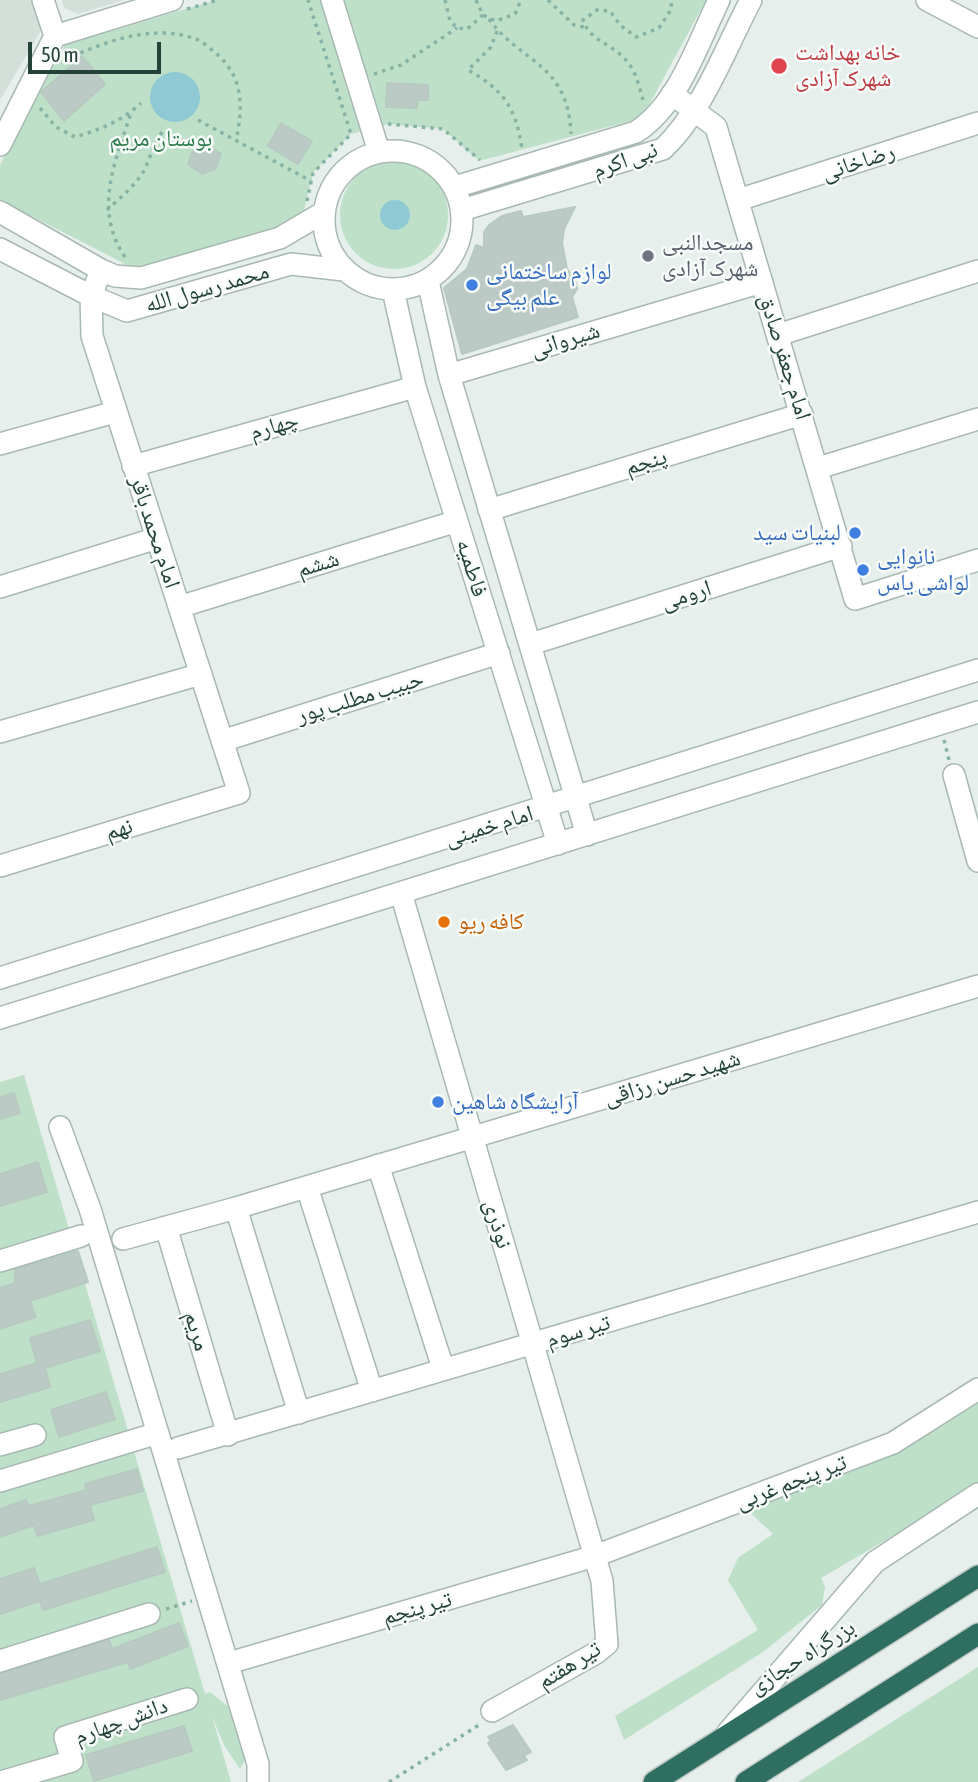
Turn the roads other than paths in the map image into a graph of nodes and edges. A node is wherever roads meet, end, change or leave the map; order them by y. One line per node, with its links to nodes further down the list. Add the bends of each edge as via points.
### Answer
1 (43, 0): 8 (street)
2 (332, 0): 13 (street)
3 (719, 0): 9 (street, نبی اکرم)
4 (751, 0): 10 (street, نبی اکرم)
5 (927, 0): 7 (street)
6 (176, 6): 8 (street)
7 (978, 27)
8 (55, 36): 12 (street)
9 (672, 94): 10 (street, امام جعفر صادق); 14 (street, نبی اکرم, via 661,113 636,132)
10 (693, 110): 15 (street, امام جعفر صادق, via 716,127); 17 (street, نبی اکرم, via 678,134 649,156)
11 (978, 123): 15 (street, رضاخانی)
12 (0, 145)
13 (379, 152): 14 (street, via 414,153 430,161); 16 (street, via 359,159 342,173)
14 (455, 187): 17 (street)
15 (738, 200): 24 (street, امام جعفر صادق)
16 (314, 209): 20 (street); 21 (street, محمد رسول الله, via 280,238 141,278)
17 (462, 210): 23 (street, via 456,251)
18 (0, 212): 21 (street, محمد رسول الله)
19 (0, 248): 26 (street, محمد رسول الله)
20 (344, 270): 25 (street, محمد رسول الله, via 367,284); 26 (street, محمد رسول الله, via 291,264 127,311)
21 (101, 271): 26 (street, امام محمد باقر)
22 (978, 271): 27 (street)
23 (428, 281): 25 (street); 28 (street, فاطمیه)
24 (762, 282): 27 (street, امام جعفر صادق); 28 (street, شیروانی)
25 (393, 290): 29 (street, فاطمیه)
26 (91, 296): 30 (street, امام محمد باقر, via 92,337)
27 (778, 335): 31 (street, امام جعفر صادق)
28 (449, 375): 36 (street, فاطمیه)
29 (415, 387): 34 (street, چهارم); 37 (street, فاطمیه)
30 (115, 412): 33 (street); 34 (street, امام محمد باقر)
31 (802, 414): 35 (street, امام جعفر صادق); 36 (street, پنجم)
32 (978, 419): 35 (street)
33 (0, 444)
34 (133, 466): 38 (street, امام محمد باقر)
35 (818, 468): 39 (street, امام جعفر صادق)
36 (489, 510): 43 (street, فاطمیه)
37 (457, 521): 42 (street, ششم); 44 (street, فاطمیه)
38 (157, 538): 41 (street); 42 (street, امام محمد باقر)
39 (841, 546): 40 (street, امام جعفر صادق, via 855,599); 43 (street, ارومی)
40 (978, 560)
41 (0, 587)
42 (179, 607): 46 (street, امام محمد باقر)
43 (531, 644): 52 (street, فاطمیه)
44 (499, 653): 49 (street, حبیب مطلب پور); 53 (street, فاطمیه)
45 (978, 670): 52 (street, امام خمینی)
46 (201, 674): 48 (street); 49 (street, امام محمد باقر)
47 (978, 712): 54 (street, امام خمینی)
48 (0, 732)
49 (222, 741): 51 (street, امام محمد باقر)
50 (954, 775): 56 (street)
51 (239, 793): 57 (street, نهم)
52 (576, 797): 53 (street, امام خمینی); 54 (street, فاطمیه)
53 (547, 808): 55 (street, فاطمیه); 59 (street, امام خمینی)
54 (587, 835): 55 (street, امام خمینی)
55 (558, 844): 58 (street, امام خمینی)
56 (978, 861)
57 (0, 866)
58 (401, 893): 61 (street, امام خمینی); 63 (street, نوذری)
59 (0, 978)
60 (978, 986): 63 (street, شهید حسن رزاقی)
61 (0, 1018)
62 (60, 1127): 77 (street, via 90,1209)
63 (473, 1138): 64 (street, شهید حسن رزاقی); 72 (street, نوذری)
64 (378, 1165): 65 (street, شهید حسن رزاقی); 73 (street)
65 (307, 1187): 66 (street, شهید حسن رزاقی); 75 (street)
66 (236, 1208): 68 (street, شهید حسن رزاقی); 76 (street)
67 (978, 1212): 72 (street, تیر سوم)
68 (166, 1227): 70 (street, شهید حسن رزاقی); 79 (street, مریم)
69 (80, 1236): 71 (street)
70 (123, 1238)
71 (0, 1261)
72 (533, 1344): 73 (street, تیر سوم); 84 (street, نوذری)
73 (443, 1368): 75 (street, تیر سوم)
74 (978, 1389): 84 (street, تیر پنجم غربی, via 893,1443)
75 (372, 1391): 76 (street, تیر سوم)
76 (299, 1413): 79 (street, تیر سوم)
77 (158, 1433): 82 (street); 94 (street, via 258,1764)
78 (35, 1435): 80 (street)
79 (228, 1435): 81 (street, تیر سوم)
80 (0, 1445)
81 (178, 1448)
82 (0, 1480)
83 (978, 1494): 92 (street, via 875,1562)
84 (595, 1556): 88 (street, تیر پنجم); 91 (street, تیر هفتم, via 603,1581 607,1644)
85 (978, 1576): 92 (highway, بزرگراه حجازی)
86 (149, 1614): 89 (street)
87 (978, 1634): 96 (highway)
88 (239, 1660)
89 (0, 1661)
90 (187, 1699): 93 (street, دانش چهارم, via 65,1737 72,1760)
91 (492, 1711)
92 (721, 1739): 95 (highway, بزرگراه حجازی)
93 (1, 1782)
94 (257, 1782)
95 (654, 1782)
96 (746, 1782)

